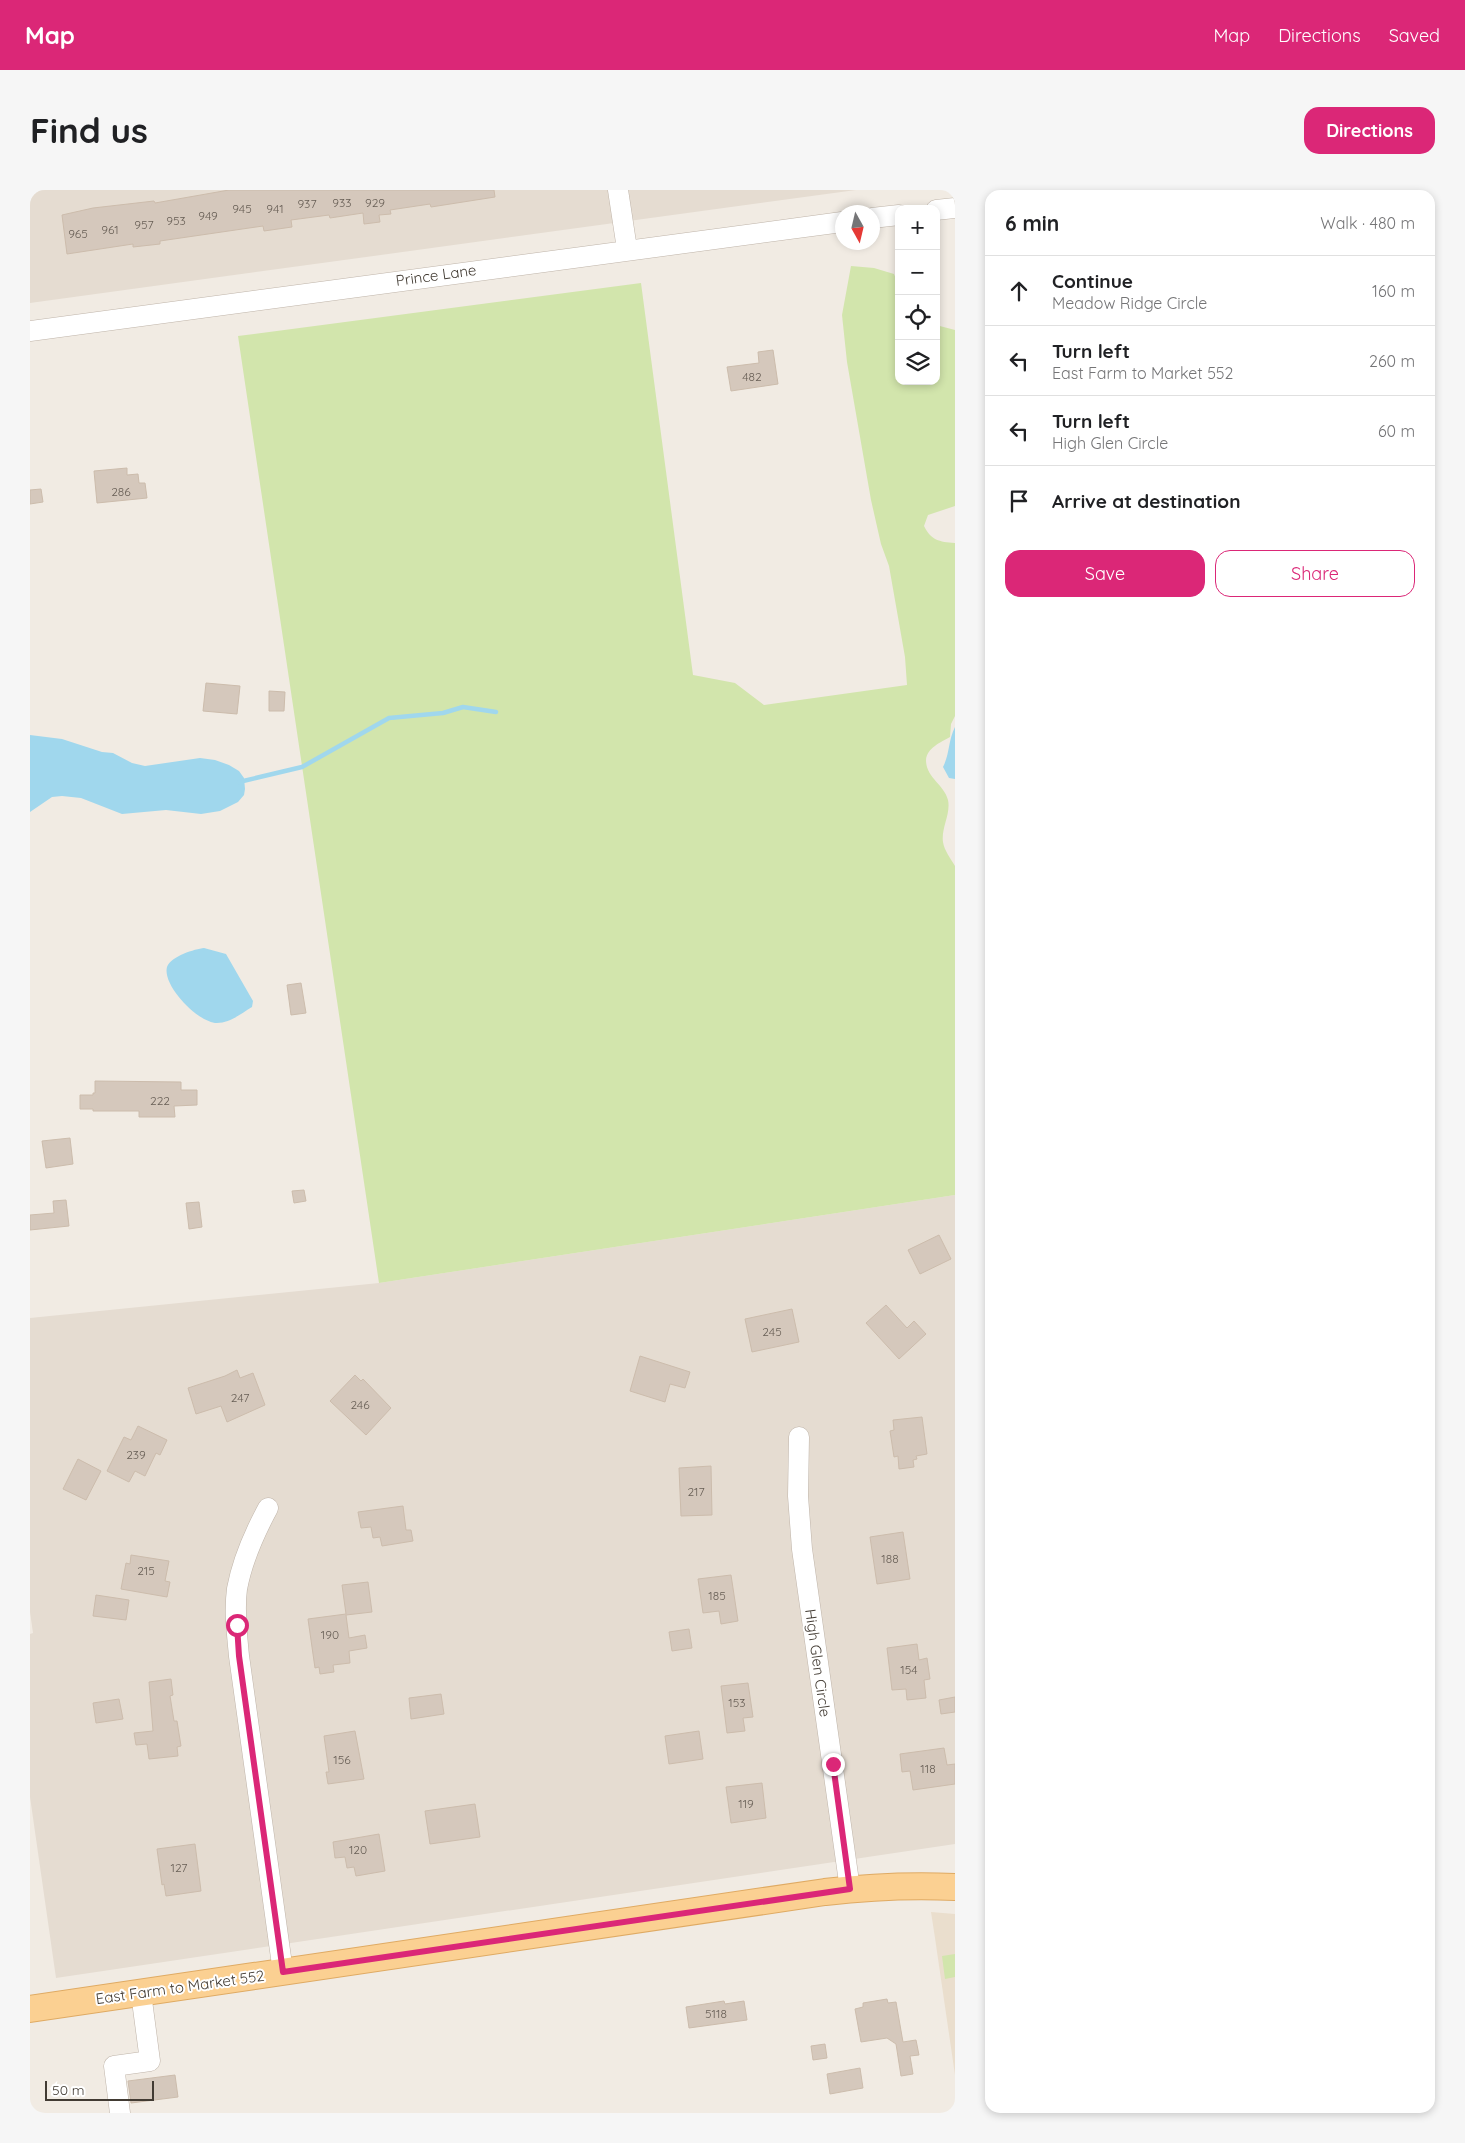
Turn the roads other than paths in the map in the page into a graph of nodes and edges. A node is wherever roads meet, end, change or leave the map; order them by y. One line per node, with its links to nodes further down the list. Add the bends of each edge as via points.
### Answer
1 (618, 190): 7 (street)
2 (955, 208): 3 (street)
3 (940, 210)
4 (895, 215): 5 (street)
5 (880, 217)
6 (835, 223): 7 (street, Prince Lane)
7 (627, 249): 8 (street, Prince Lane)
8 (30, 330)
9 (799, 1437): 12 (street, High Glen Circle, via 798,1496 802,1550)
10 (268, 1508): 13 (street, via 255,1532 238,1588 236,1616)
11 (955, 1887): 12 (main road, East Farm to Market 552)
12 (850, 1889): 13 (main road, East Farm to Market 552)
13 (283, 1972): 14 (main road, East Farm to Market 552)
14 (141, 1993): 15 (main road, East Farm to Market 552); 16 (street, via 150,2061 114,2066)
15 (30, 2009)
16 (120, 2113)

